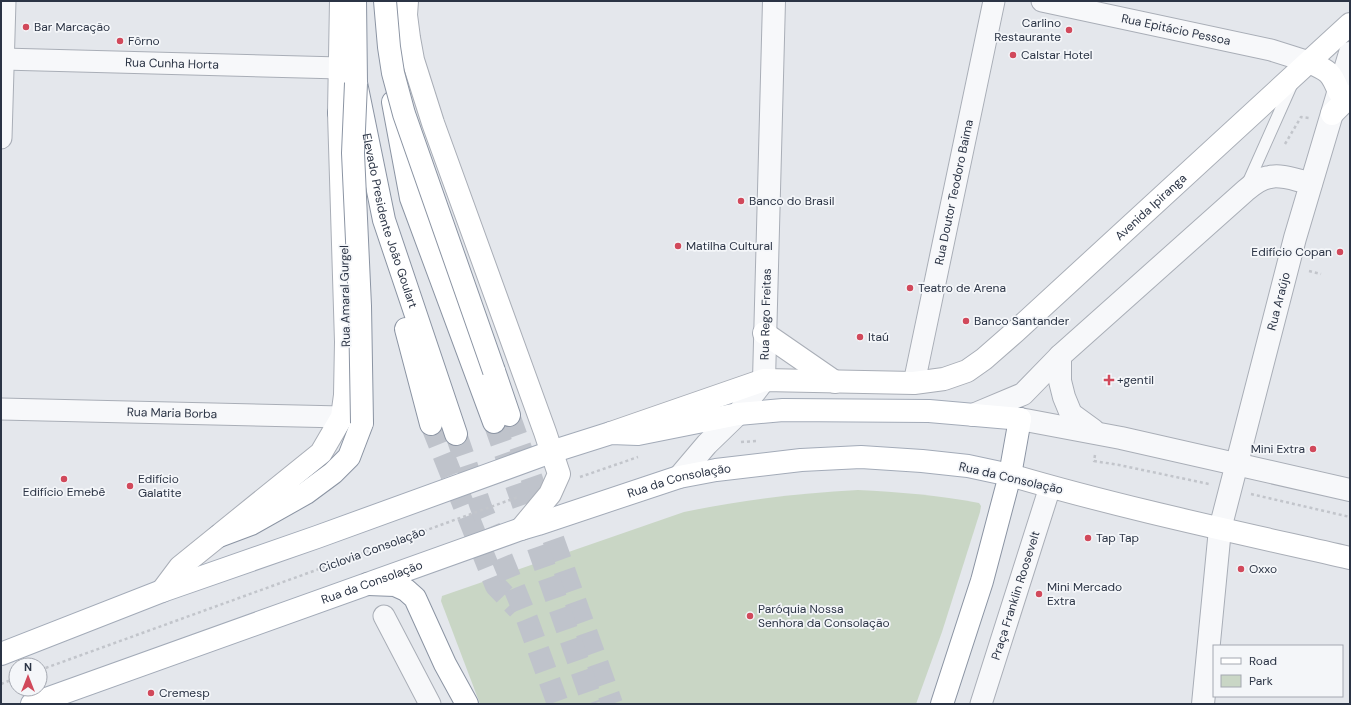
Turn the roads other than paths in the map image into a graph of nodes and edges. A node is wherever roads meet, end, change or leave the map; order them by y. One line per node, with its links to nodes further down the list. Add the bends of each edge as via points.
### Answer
1 (5, 1): 13 (street)
2 (341, 1): 14 (main road, Rua Amaral Gurgel)
3 (355, 1): 16 (main road, Elevado Presidente João Goulart)
4 (385, 1): 5 (main road, bridge, via 389,47 393,73 404,114 494,371 502,419 411,198 392,94 391,51 392,26)
5 (399, 1)
6 (407, 1): 37 (main road, via 409,38 433,123)
7 (774, 1): 23 (street, Rua Rego Freitas)
8 (994, 1): 27 (street, Rua Doutor Teodoro Baima)
9 (1042, 1): 10 (street, Rua Epitácio Pessoa)
10 (1123, 9): 15 (street, Rua Epitácio Pessoa, via 1271,50)
11 (1350, 24): 15 (main road, Avenida Ipiranga)
12 (1350, 53): 17 (street)
13 (3, 59): 14 (street, Rua Cunha Horta); 20 (street)
14 (340, 68): 18 (main road, Rua Amaral Gurgel)
15 (1303, 68): 17 (main road, via 1323,68); 22 (lane); 27 (main road, Avenida Ipiranga, via 984,359 967,371 944,379)
16 (356, 83): 32 (main road, bridge, via 354,153 360,306); 35 (main road, Elevado Presidente João Goulart, bridge, via 384,220)
17 (1344, 94): 19 (main road)
18 (339, 113): 32 (main road, Rua Amaral Gurgel, via 346,342 345,395); 33 (main road, via 360,153)
19 (1332, 114): 21 (street, Rua Araújo)
20 (1, 138)
21 (1311, 183): 22 (street, via 1270,176); 38 (street, Rua Araújo)
22 (1245, 191): 24 (street)
23 (764, 333): 25 (street, Rua Rego Freitas); 26 (main road)
24 (1060, 356): 30 (street, via 1023,394); 36 (street, via 1060,382 1071,414)
25 (764, 380): 26 (main road); 29 (street); 34 (main road)
26 (835, 382): 27 (main road)
27 (914, 383)
28 (1, 409): 32 (street, Rua Maria Borba)
29 (738, 414): 30 (main road, via 783,410 929,411); 34 (main road, via 638,434); 40 (street, via 707,444)
30 (973, 415): 31 (main road)
31 (1020, 419): 36 (street); 39 (main road)
32 (352, 420): 47 (main road, via 350,457 333,473 306,493 251,524 219,536 180,567)
33 (431, 424)
34 (611, 433): 37 (main road)
35 (456, 434)
36 (1099, 434): 38 (street)
37 (551, 452): 43 (main road, via 559,474 550,494); 47 (main road)
38 (1237, 464): 42 (street); 44 (street, Rua Araújo)
39 (1010, 475): 40 (main road, Rua da Consolação, via 968,466 861,457 801,460); 41 (main road, Rua da Consolação); 53 (main road, via 982,581)
40 (679, 477): 43 (main road, Rua da Consolação)
41 (1050, 487): 44 (main road, Rua da Consolação); 54 (street, Praça Franklin Roosevelt)
42 (1350, 490)
43 (521, 529): 46 (main road, Rua da Consolação)
44 (1220, 529): 45 (main road, Rua da Consolação); 55 (street, Rua Araújo)
45 (1350, 558)
46 (368, 584): 50 (main road, Rua da Consolação); 52 (main road, via 395,585 415,598 445,664)
47 (162, 591): 49 (main road)
48 (384, 616): 51 (street)
49 (1, 654)
50 (32, 704)
51 (430, 704)
52 (467, 704)
53 (942, 704)
54 (981, 704)
55 (1203, 704)

